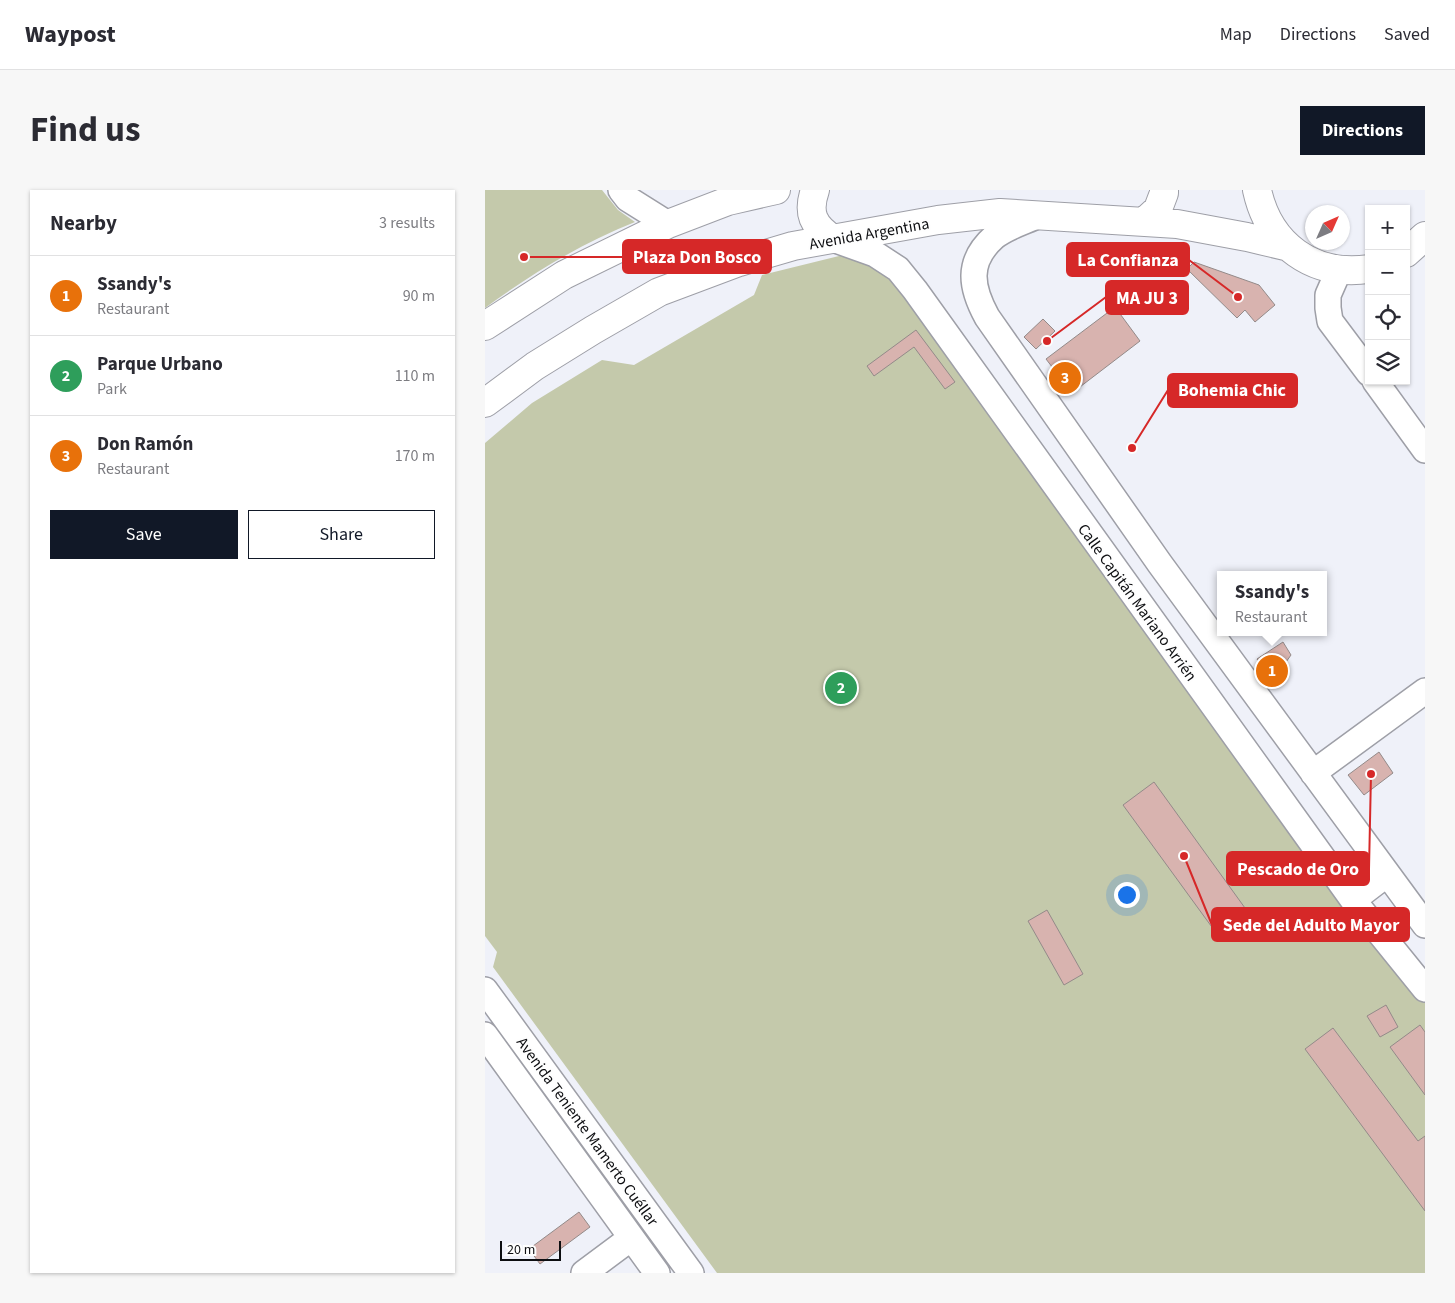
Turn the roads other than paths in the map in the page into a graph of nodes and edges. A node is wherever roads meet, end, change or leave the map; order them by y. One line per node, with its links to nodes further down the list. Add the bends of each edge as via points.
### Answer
1 (621, 190): 8 (street, via 628,199)
2 (776, 190): 8 (main road, via 729,202)
3 (815, 190): 9 (main road, via 811,202 813,217 824,234)
4 (1164, 190): 7 (main road, via 1158,210)
5 (1257, 190): 10 (main road, via 1263,211)
6 (1039, 215): 7 (main road, Avenida Argentina); 9 (main road, Avenida Argentina, via 1000,213 938,220); 18 (street, via 994,237 979,253 973,274 979,303)
7 (1145, 221): 10 (main road, Avenida Argentina, via 1247,236)
8 (668, 224): 13 (main road, via 564,275)
9 (833, 239): 16 (main road, Avenida Argentina, via 793,246 739,262 659,292 535,366); 19 (street, Calle Capitán Mariano Arrién, via 875,254 898,269)
10 (1289, 247): 12 (main road, via 1319,265)
11 (1365, 269): 12 (main road)
12 (1339, 270): 14 (street, via 1328,295 1330,321)
13 (485, 326)
14 (1365, 368)
15 (1378, 385): 17 (street)
16 (485, 403)
17 (1425, 450)
18 (1160, 564): 19 (street); 21 (street)
19 (1127, 586): 23 (street, Calle Capitán Mariano Arrién)
20 (1425, 691): 21 (street)
21 (1313, 773): 22 (street)
22 (1387, 874): 23 (street); 24 (street)
23 (1353, 900): 25 (street, Calle Capitán Mariano Arrién)
24 (1425, 925)
25 (1425, 989)
26 (485, 990): 31 (street, Avenida Teniente Mamerto Cuéllar)
27 (485, 1035): 28 (street, Avenida Teniente Mamerto Cuéllar)
28 (631, 1238): 29 (street); 30 (street, Avenida Teniente Mamerto Cuéllar)
29 (584, 1273)
30 (657, 1273)
31 (691, 1273)

